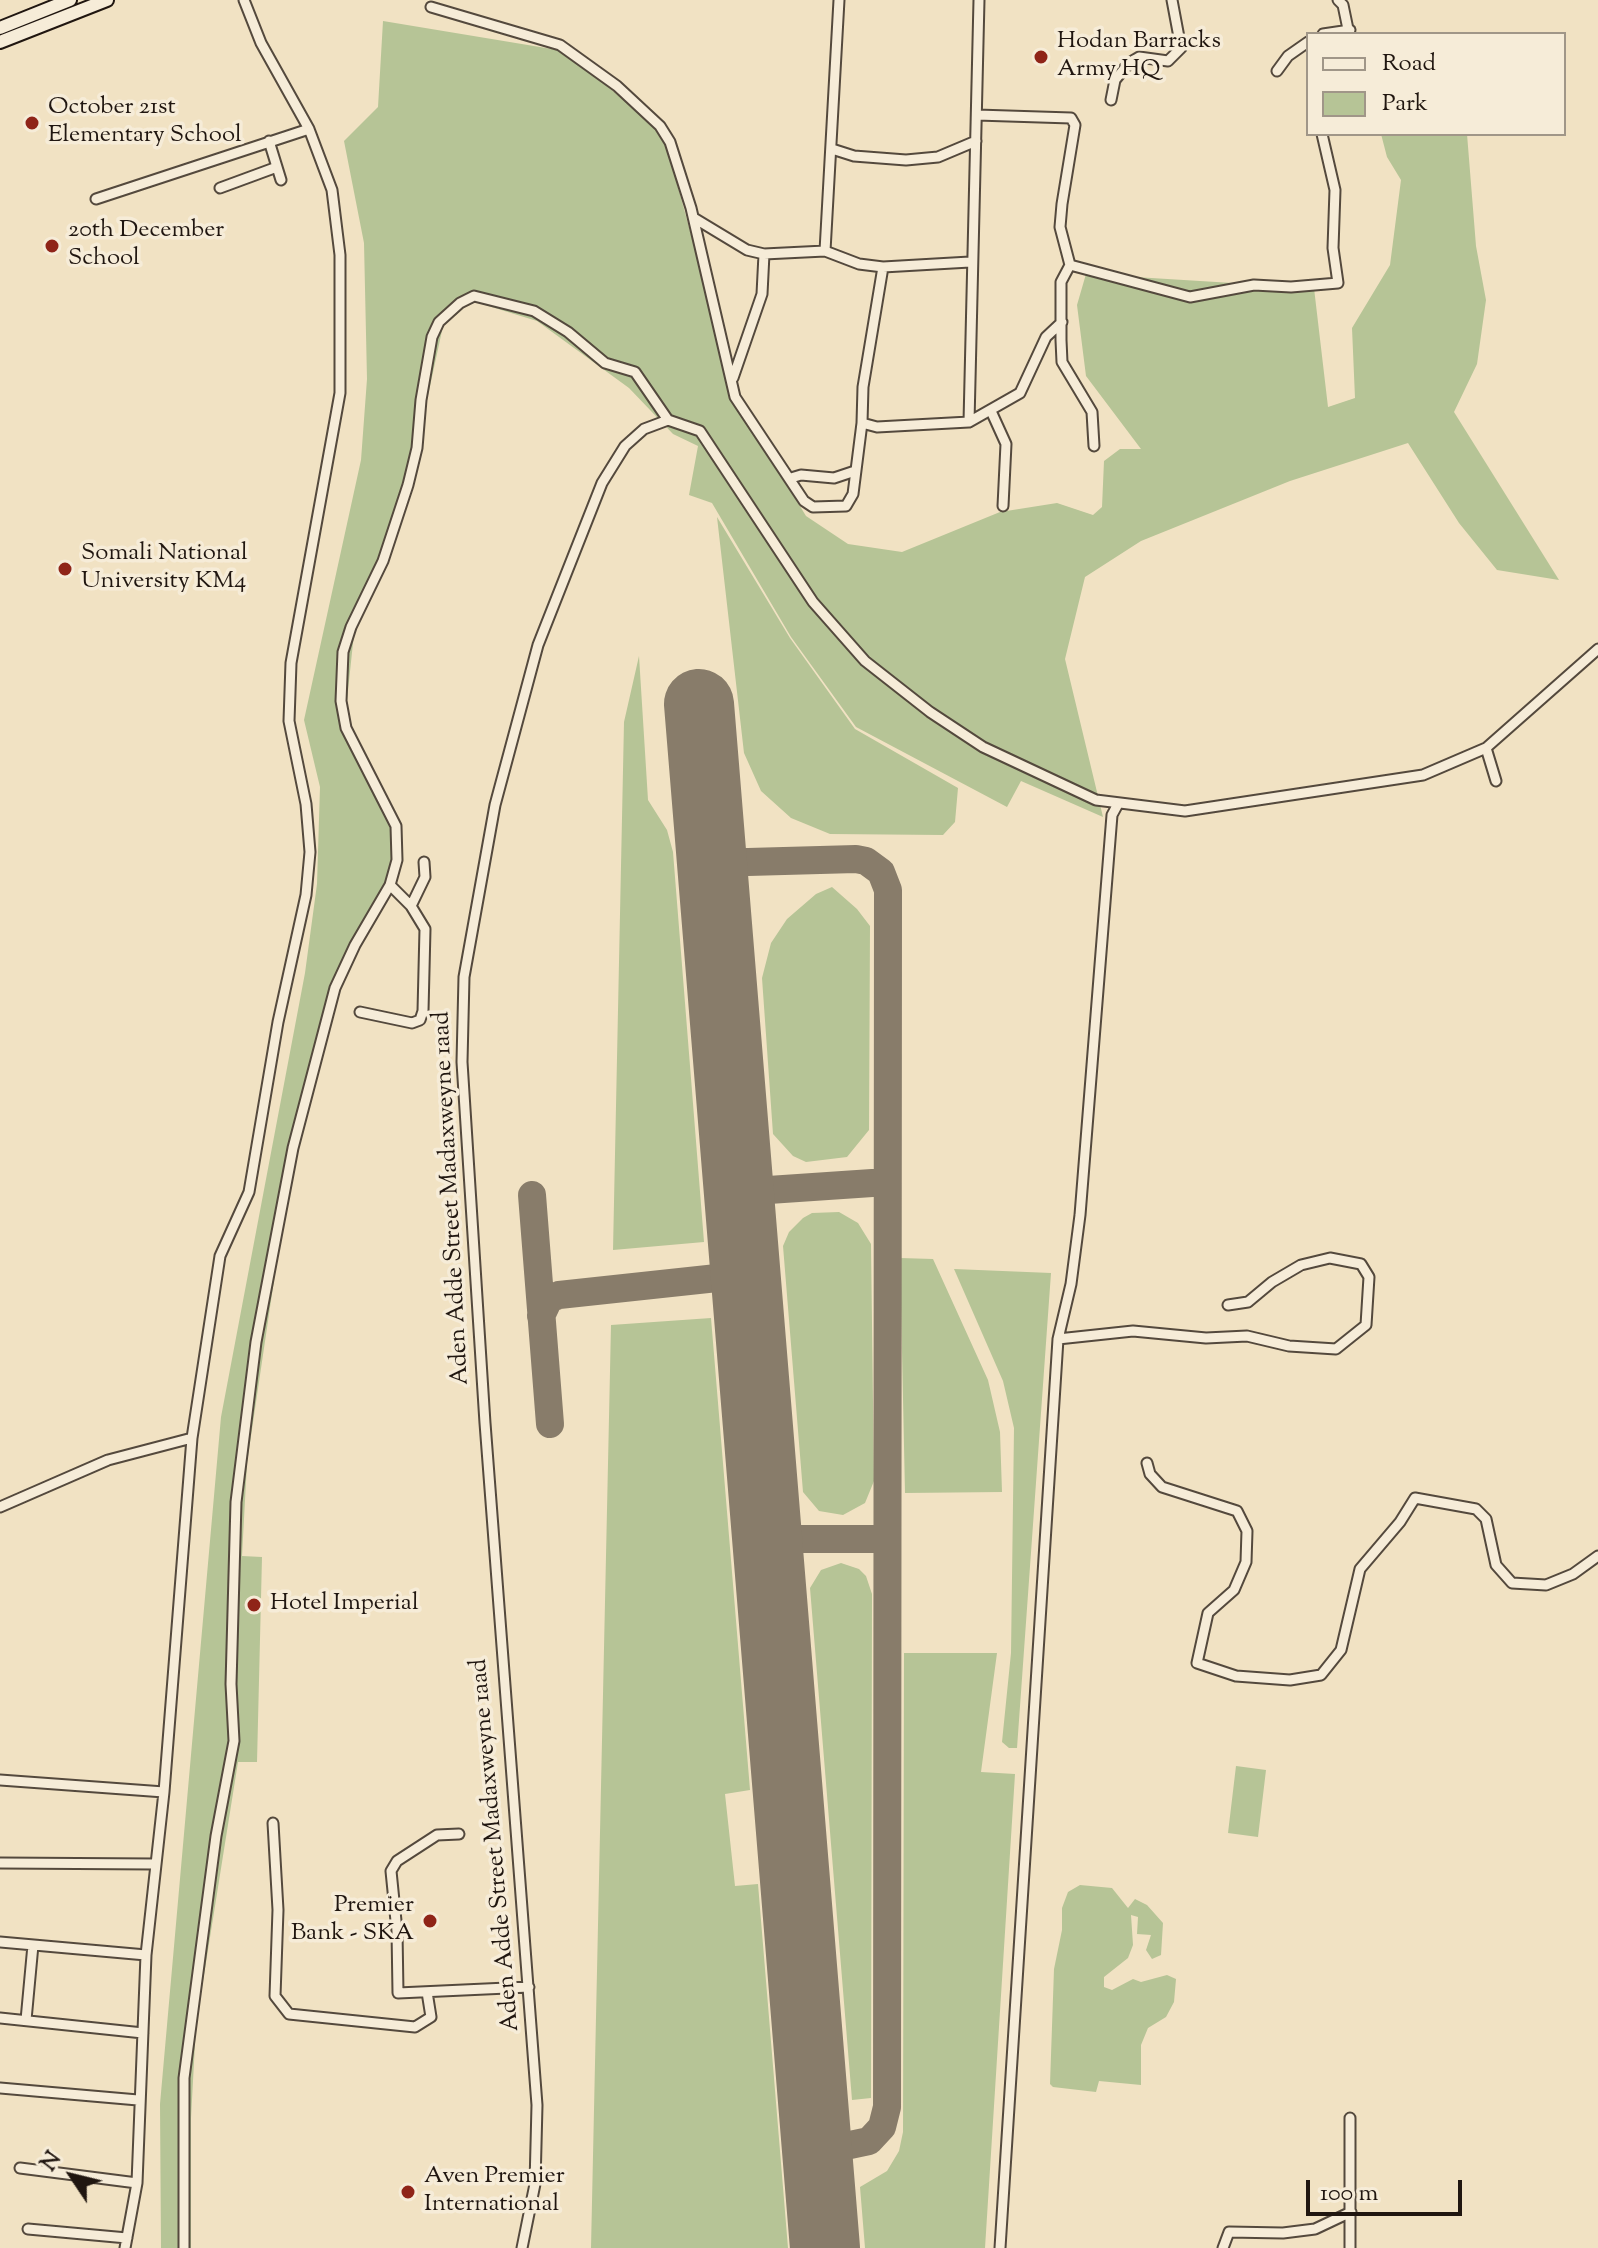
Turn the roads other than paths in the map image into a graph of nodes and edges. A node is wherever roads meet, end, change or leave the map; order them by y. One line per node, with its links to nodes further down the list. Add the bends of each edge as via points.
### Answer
1 (70, 0): 8 (main road)
2 (107, 0): 12 (main road)
3 (244, 0): 17 (street, via 261,43)
4 (839, 0): 21 (street)
5 (979, 0): 16 (street)
6 (1172, 0): 15 (street, via 1181,48 1168,61 1139,57 1129,63 1115,80)
7 (1338, 0): 11 (street)
8 (47, 5): 10 (main road)
9 (431, 7): 26 (street, via 560,45 617,86 670,142)
10 (0, 28)
11 (1350, 32)
12 (0, 42)
13 (1306, 43): 14 (street)
14 (1277, 71)
15 (1111, 100)
16 (977, 115): 20 (street); 30 (street, via 1071,118 1075,125 1060,227)
17 (309, 129): 19 (street); 52 (street, via 335,208 341,367 291,663 289,721 310,852 249,1192 220,1256)
18 (1322, 136): 30 (street, via 1335,190 1338,283 1254,285 1190,297)
19 (269, 141): 22 (street); 25 (street)
20 (976, 141): 21 (street, via 938,157 906,160); 29 (street)
21 (832, 149): 27 (street)
22 (277, 167): 23 (street); 24 (street)
23 (281, 180)
24 (220, 188)
25 (96, 199)
26 (694, 218): 28 (street, via 747,250); 33 (street)
27 (825, 251): 28 (street); 31 (street)
28 (764, 254): 33 (street, via 762,294)
29 (970, 262): 31 (street); 36 (street)
30 (1070, 265): 32 (street, via 1061,282)
31 (883, 267): 37 (street)
32 (1062, 322): 34 (street, via 1046,337 1020,393); 38 (street, via 1062,362 1092,412)
33 (733, 378): 40 (street, via 735,397)
34 (991, 411): 36 (street); 41 (street, via 1006,444)
35 (668, 420): 45 (street, via 691,426 710,442 813,602 865,661 983,747 1096,800); 47 (street, via 635,372 605,363 534,311 474,296 439,322 429,353 408,485 374,585 351,627 341,676 346,728 396,826 397,860); 65 (street, Aden Adde Street Madaxweyne 1aad, via 644,429 613,464 538,645 495,805 464,977 462,1062 478,1313)
36 (969, 422): 37 (street, via 877,427)
37 (862, 423): 39 (street)
38 (1094, 446)
39 (855, 471): 40 (street, via 834,478); 40 (street, via 846,506 824,509 804,501)
40 (791, 478)
41 (1003, 506)
42 (1598, 649): 43 (street)
43 (1486, 748): 44 (street); 45 (street, via 1423,775 1297,796 1185,811)
44 (1496, 781)
45 (1118, 804): 51 (street, via 1111,827 1080,1215)
46 (424, 862): 48 (street, via 425,877)
47 (390, 885): 48 (street); 78 (street, via 335,988 293,1148 256,1342 236,1502 234,1741 184,2078)
48 (411, 906): 49 (street, via 425,929 420,1020 412,1023)
49 (360, 1012)
50 (1228, 1305): 51 (street, via 1248,1302 1301,1265 1330,1258 1361,1264 1369,1277 1366,1325 1336,1349 1247,1336 1133,1331)
51 (1058, 1339): 80 (street)
52 (192, 1438): 54 (street, via 108,1460); 57 (street)
53 (1147, 1463): 55 (street, via 1162,1487 1237,1511 1247,1531 1246,1562 1234,1590 1208,1613 1197,1663 1236,1676 1290,1680 1321,1675 1341,1650 1360,1569 1415,1498 1476,1509 1486,1519 1496,1565 1512,1583 1546,1585)
54 (0, 1507)
55 (1598, 1556)
56 (0, 1780): 57 (street)
57 (164, 1792): 61 (street)
58 (273, 1823): 66 (street, via 275,1996 289,2014 415,2027 431,2017)
59 (459, 1834): 66 (street, via 437,1835 413,1849 397,1861 390,1875 398,1993)
60 (0, 1863): 61 (street)
61 (154, 1864): 64 (street)
62 (0, 1942): 63 (street)
63 (33, 1945): 64 (street); 68 (street)
64 (146, 1955): 69 (street)
65 (529, 1987): 66 (street); 79 (street, Aden Adde Street Madaxweyne 1aad, via 538,2145)
66 (427, 1992)
67 (0, 2018): 68 (street)
68 (26, 2020): 69 (street)
69 (143, 2033): 71 (street)
70 (0, 2088): 71 (street)
71 (138, 2100): 74 (street)
72 (1350, 2118): 75 (street)
73 (20, 2168): 74 (street)
74 (137, 2183): 77 (street)
75 (1351, 2212): 81 (street, via 1315,2229 1229,2232); 82 (street)
76 (28, 2229): 77 (street)
77 (126, 2243)
78 (184, 2248)
79 (522, 2248)
80 (1000, 2248)
81 (1223, 2248)
82 (1350, 2248)

